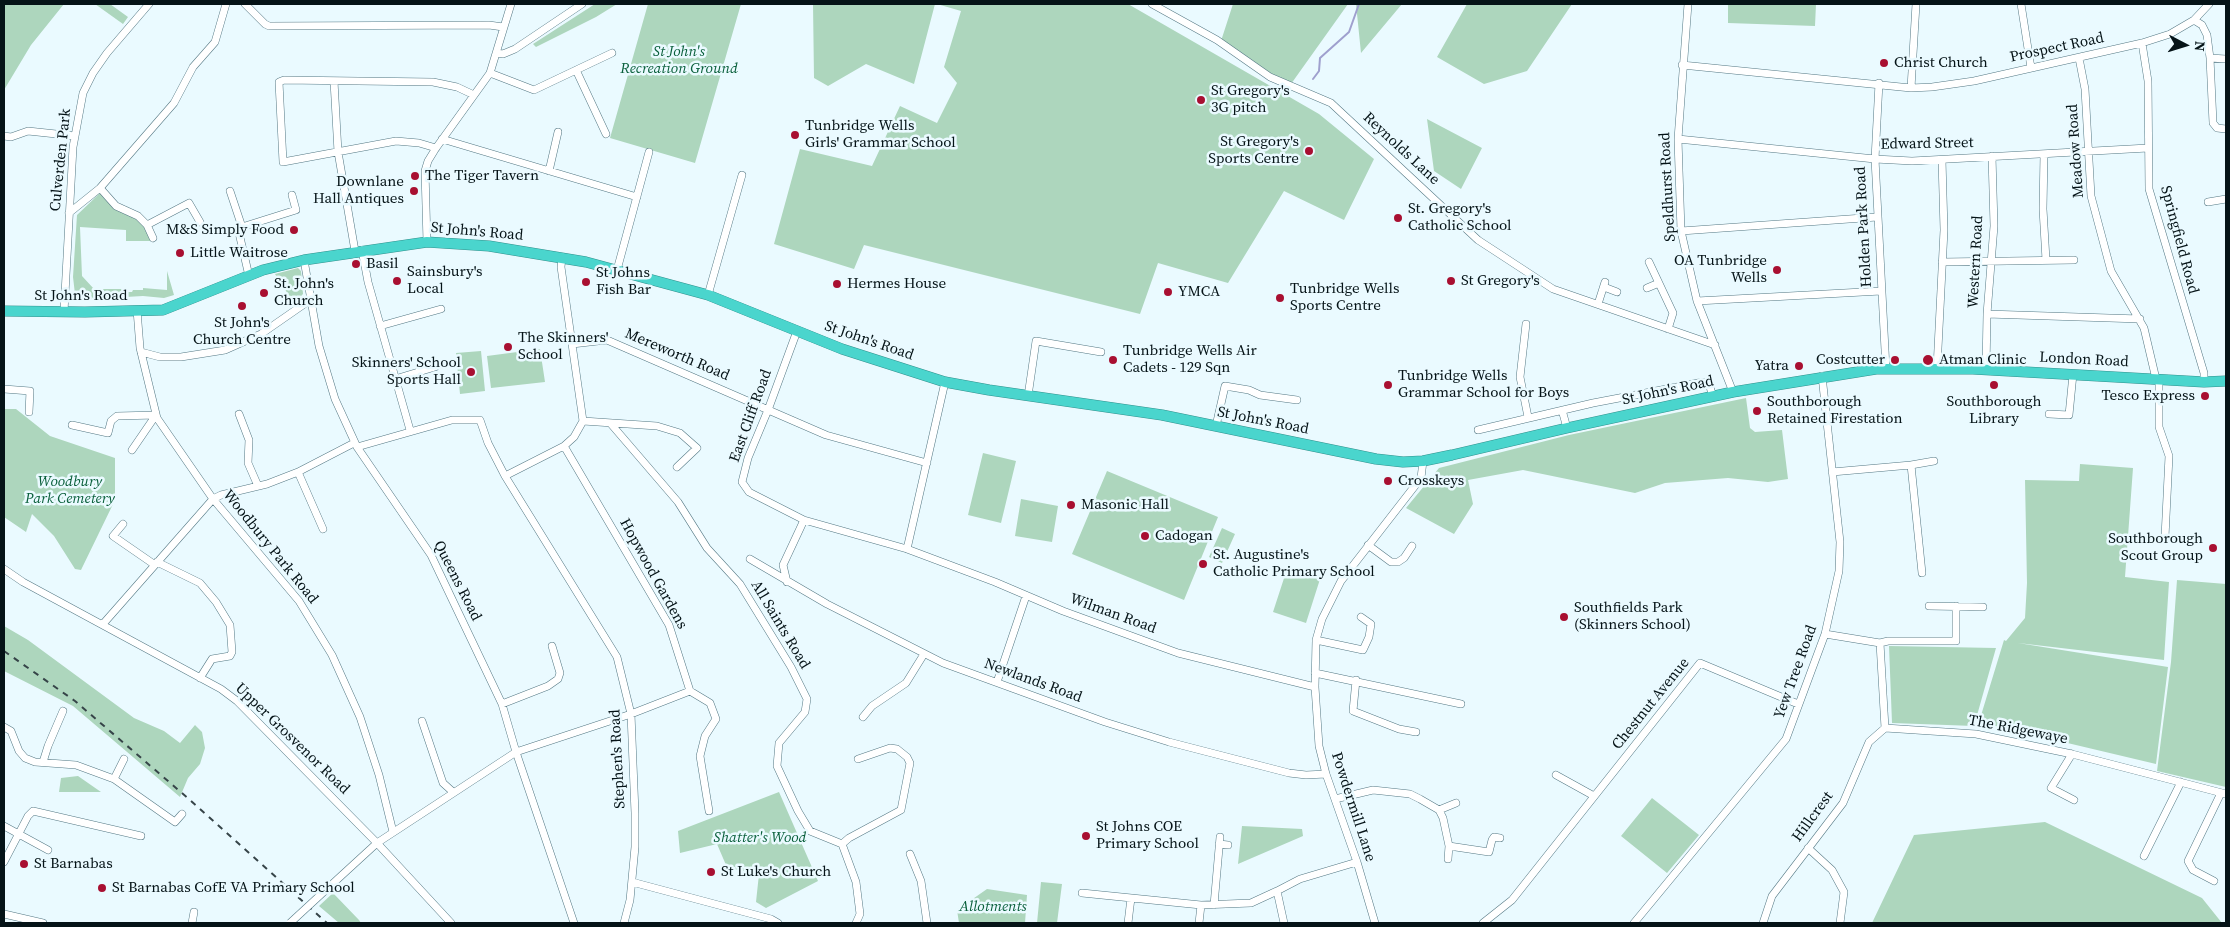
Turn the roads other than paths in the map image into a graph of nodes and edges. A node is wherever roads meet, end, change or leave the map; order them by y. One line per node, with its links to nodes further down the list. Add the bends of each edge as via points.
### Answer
1 (149, 4): 31 (street, Culverden Park, via 124,31 87,84)
2 (226, 4): 45 (street, via 215,42 193,68 174,103)
3 (245, 4): 12 (street, via 269,26)
4 (511, 4): 12 (street)
5 (582, 4): 14 (street, via 515,49)
6 (1152, 4): 76 (street, Reynolds Lane, via 1217,40 1270,77 1331,102 1478,240 1554,289)
7 (1688, 4): 19 (street, Speldhurst Road)
8 (1916, 4): 25 (street)
9 (2021, 4): 20 (street)
10 (2209, 4): 11 (street, Prospect Road)
11 (2194, 20): 13 (street, Prospect Road, via 2170,34); 17 (street, via 2202,25 2207,35)
12 (503, 27): 14 (street)
13 (2142, 43): 16 (street, Prospect Road); 35 (street, Springfield Road, via 2148,81)
14 (497, 53): 22 (street)
15 (612, 53): 21 (street)
16 (2079, 58): 20 (street, Prospect Road); 38 (street, Meadow Road, via 2085,89)
17 (2210, 58): 18 (street); 27 (street, via 2213,122 2217,128)
18 (2226, 59)
19 (1682, 65): 24 (street, Prospect Road); 33 (street, Speldhurst Road)
20 (2031, 68): 25 (street, Prospect Road, via 1974,81)
21 (576, 70): 22 (street, via 534,90); 29 (street)
22 (490, 73): 26 (street)
23 (334, 81): 26 (street, via 445,84); 36 (street); 36 (street, via 281,80 278,84 283,162)
24 (1879, 83): 25 (street, Prospect Road); 41 (street, Holden Park Road)
25 (1910, 88)
26 (474, 95): 32 (street)
27 (2226, 129)
28 (558, 132): 43 (street)
29 (606, 134)
30 (4, 136): 31 (street, via 28,131)
31 (75, 136): 51 (street, Culverden Park)
32 (442, 139): 34 (street); 43 (street)
33 (1678, 139): 41 (street, Edward Street); 56 (street, Speldhurst Road)
34 (436, 148): 36 (street, via 396,141); 58 (street, via 425,171)
35 (2148, 148): 38 (street, Edward Street); 101 (street, Springfield Road, via 2149,189)
36 (338, 152): 59 (street)
37 (650, 152): 48 (street)
38 (2088, 152): 39 (street, Edward Street); 82 (street, Meadow Road, via 2091,196 2110,271)
39 (2044, 154): 40 (street, Edward Street); 62 (street)
40 (1992, 156): 42 (street, Edward Street); 66 (street, Western Road, via 1994,226)
41 (1875, 160): 42 (street, Edward Street); 52 (street, Holden Park Road)
42 (1942, 160): 65 (street)
43 (549, 171): 48 (street)
44 (742, 175): 73 (street)
45 (100, 188): 51 (street); 54 (street, via 116,206 133,212)
46 (230, 191): 55 (street)
47 (292, 195): 55 (street, via 296,210)
48 (637, 197): 67 (street)
49 (2226, 199): 50 (street)
50 (2208, 202)
51 (70, 213): 80 (street, Culverden Park)
52 (1877, 216): 56 (street); 71 (street, Holden Park Road)
53 (200, 222): 54 (street, via 189,202)
54 (147, 225): 57 (street)
55 (242, 227): 68 (street, via 240,242)
56 (1681, 231): 75 (street, Speldhurst Road)
57 (153, 238)
58 (427, 242): 59 (highway, St John's Road); 60 (highway, St John's Road, via 489,246)
59 (359, 251): 61 (highway, St John's Road); 84 (street)
60 (562, 257): 67 (highway, St John's Road); 87 (street)
61 (304, 260): 68 (highway, St John's Road); 74 (street, Queens Road)
62 (2046, 260): 63 (street); 66 (street)
63 (2074, 260)
64 (1649, 262): 69 (street)
65 (1942, 262): 66 (street); 93 (street)
66 (1990, 262): 81 (street, Western Road)
67 (617, 270): 73 (highway, St John's Road)
68 (249, 276): 78 (highway, St John's Road, via 163,310)
69 (1659, 283): 70 (street); 85 (street, via 1673,313)
70 (1647, 288)
71 (1881, 291): 75 (street); 92 (street, Holden Park Road)
72 (1616, 292): 76 (street, via 1605,284)
73 (708, 295): 86 (highway, St John's Road)
74 (310, 300): 89 (street, via 261,334 225,350 181,357 160,357); 121 (street, Queens Road, via 319,346 335,399)
75 (1697, 301): 88 (street, Speldhurst Road)
76 (1598, 304): 85 (street, Reynolds Lane)
77 (440, 309): 84 (street)
78 (138, 310): 80 (highway, St John's Road); 89 (street, Woodbury Park Road)
79 (4, 311): 80 (highway, St John's Road)
80 (64, 312)
81 (1987, 314): 82 (street); 94 (street, Western Road)
82 (2140, 319): 98 (street, Meadow Road)
83 (1526, 324): 113 (street, via 1520,377)
84 (380, 326): 97 (street)
85 (1668, 329): 88 (street, Reynolds Lane)
86 (797, 331): 100 (highway, St John's Road, via 850,352); 107 (street, East Cliff Road)
87 (572, 344): 107 (street, Mereworth Road, via 607,340); 114 (street)
88 (1715, 344): 103 (street, Speldhurst Road)
89 (141, 352): 112 (street, Woodbury Park Road)
90 (1101, 352): 104 (street, via 1036,341)
91 (435, 367): 97 (street)
92 (1886, 368): 93 (highway, London Road); 96 (highway, London Road)
93 (1937, 368): 94 (highway, London Road)
94 (1986, 370): 95 (highway, London Road)
95 (2073, 374): 98 (highway, London Road); 111 (street, via 2069,415)
96 (1822, 376): 103 (highway, London Road); 130 (street, Yew Tree Road)
97 (395, 379): 119 (street)
98 (2157, 380): 101 (highway, London Road); 137 (street, Meadow Road, via 2159,427 2169,456)
99 (2226, 381): 101 (highway, London Road)
100 (945, 382): 104 (highway, St John's Road); 126 (street)
101 (2204, 382)
102 (4, 389): 109 (street, via 30,391)
103 (1732, 392): 105 (highway, St John's Road)
104 (1028, 396): 117 (highway, St John's Road)
105 (1713, 397): 108 (street, via 1710,387 1703,382); 118 (highway, St John's Road)
106 (1297, 400): 117 (street, via 1225,386)
107 (768, 410): 126 (street, Mereworth Road, via 826,435); 134 (street, East Cliff Road, via 748,458 742,482 749,492)
108 (1562, 410): 113 (street); 118 (street)
109 (29, 412)
110 (239, 414): 132 (street, via 249,440 248,463)
111 (2049, 414)
112 (156, 415): 116 (street, via 117,416 111,421 108,433); 123 (street); 133 (street, Woodbury Park Road)
113 (1528, 417): 120 (street)
114 (583, 421): 115 (street); 122 (street, via 574,437)
115 (611, 424): 128 (street, via 657,426 680,434 697,448); 197 (street, All Saints Road, via 678,502 707,548 740,584 791,666 807,699 805,712 779,743 778,766 810,831)
116 (72, 425)
117 (1216, 426): 124 (highway, St John's Road, via 1376,459)
118 (1567, 428): 124 (highway, St John's Road)
119 (410, 430): 121 (street); 131 (street, Stephen's Road, via 452,420 480,420)
120 (1478, 430)
121 (355, 445): 129 (street); 163 (street, Queens Road, via 430,555)
122 (564, 446): 131 (street); 162 (street, Hopwood Gardens, via 669,625)
123 (132, 450)
124 (1423, 462): 138 (street, Powdermill Lane, via 1421,478)
125 (1934, 462): 127 (street)
126 (927, 463): 140 (street)
127 (1911, 465): 130 (street); 144 (street)
128 (677, 467)
129 (298, 472): 132 (street); 136 (street)
130 (1832, 472): 152 (street, Yew Tree Road, via 1840,571)
131 (505, 476): 167 (street, Stephen's Road, via 617,658)
132 (258, 486): 133 (street, via 221,494)
133 (213, 499): 142 (street); 192 (street, Woodbury Park Road, via 299,601 333,657 363,725)
134 (804, 520): 140 (street, East Cliff Road); 145 (street, via 783,564)
135 (123, 524): 142 (street, via 113,536)
136 (323, 529)
137 (2165, 537)
138 (1368, 545): 139 (street, via 1391,562 1404,558); 153 (street, Powdermill Lane, via 1341,582 1322,619)
139 (1412, 546)
140 (906, 549): 146 (street, Wilman Road)
141 (750, 559): 145 (street, Newlands Road)
142 (156, 564): 151 (street); 158 (street, via 200,583 230,625 230,656 212,659)
143 (4, 569): 151 (street, Upper Grosvenor Road)
144 (1922, 573)
145 (787, 582): 156 (street, Newlands Road)
146 (1026, 596): 160 (street); 161 (street, Wilman Road, via 1178,653)
147 (1929, 606): 148 (street)
148 (1956, 606): 149 (street); 154 (street, via 1956,641)
149 (1983, 607)
150 (1361, 617): 153 (street, via 1371,624 1363,650)
151 (103, 624): 158 (street, Upper Grosvenor Road)
152 (1825, 634): 154 (street); 165 (street, Yew Tree Road)
153 (1316, 640): 157 (street, Powdermill Lane)
154 (1880, 643): 171 (street)
155 (552, 646): 163 (street, via 558,662 558,679)
156 (924, 654): 160 (street, Newlands Road); 168 (street, via 906,683 872,706)
157 (1315, 673): 159 (street); 161 (street, Powdermill Lane)
158 (200, 678): 196 (street, Upper Grosvenor Road, via 237,701)
159 (1356, 680): 164 (street); 172 (street, via 1353,711 1399,729)
160 (997, 682): 178 (street, Newlands Road, via 1105,722 1187,747 1289,773)
161 (1315, 688): 178 (street, Powdermill Lane, via 1319,746)
162 (690, 691): 167 (street); 189 (street, via 710,703 716,719 705,736 700,756)
163 (502, 704): 173 (street, Queens Road)
164 (1461, 704)
165 (1798, 704): 184 (street, Chestnut Avenue, via 1700,663); 230 (street, Yew Tree Road, via 1786,739)
166 (63, 711): 177 (street)
167 (631, 714): 173 (street); 208 (street, Stephen's Road, via 635,813)
168 (862, 717)
169 (422, 721): 182 (street, via 442,783)
170 (4, 727): 177 (street, via 11,732 18,751 25,758)
171 (1885, 728): 174 (street, The Ridgewaye, via 1976,734); 200 (street, Hillcrest, via 1869,742 1843,804)
172 (1416, 732)
173 (516, 752): 182 (street); 220 (street, Queens Road)
174 (2072, 754): 181 (street, The Ridgewaye); 186 (street, via 2051,788)
175 (858, 759): 197 (street, via 890,748 907,757 910,763 902,810)
176 (124, 760): 180 (street)
177 (43, 762): 180 (street, via 76,765)
178 (1326, 774): 185 (street, Powdermill Lane)
179 (1556, 775): 184 (street)
180 (114, 779): 190 (street, via 175,822)
181 (2181, 782): 183 (street, The Ridgewaye); 203 (street)
182 (453, 792): 192 (street)
183 (2223, 793): 207 (street, via 2188,861 2193,870)
184 (1594, 796): 229 (street, Chestnut Avenue, via 1512,900)
185 (1336, 799): 188 (street, via 1373,790 1396,792 1410,794); 206 (street, Powdermill Lane)
186 (2074, 800)
187 (1456, 803): 188 (street)
188 (1440, 810): 199 (street)
189 (709, 811)
190 (182, 814)
191 (4, 826): 193 (street)
192 (393, 832): 196 (street)
193 (19, 834): 194 (street, via 33,811); 201 (street); 205 (street)
194 (141, 836)
195 (1500, 838): 199 (street, via 1494,837 1489,852)
196 (378, 843): 218 (street, bridge); 219 (street, Upper Grosvenor Road)
197 (842, 844): 223 (street, via 856,882 860,914)
198 (1228, 845): 213 (street, via 1220,840)
199 (1449, 846): 204 (street)
200 (1808, 848): 231 (street, Hillcrest, via 1772,896); 232 (street, via 1832,870 1844,892)
201 (48, 850)
202 (910, 854): 224 (street, via 921,881)
203 (2144, 856)
204 (1448, 859)
205 (4, 862)
206 (1358, 862): 209 (street, via 1300,879); 228 (street, Powdermill Lane)
207 (2214, 880)
208 (632, 882): 221 (street, Stephen's Road); 222 (street)
209 (1277, 892): 213 (street, via 1251,903); 227 (street)
210 (1082, 893): 211 (street)
211 (1131, 898): 212 (street); 225 (street)
212 (1201, 905): 213 (street); 226 (street)
213 (1214, 905)
214 (194, 912): 217 (street)
215 (4, 914): 216 (street)
216 (43, 923)
217 (194, 923)
218 (290, 923)
219 (451, 923)
220 (574, 923)
221 (624, 923)
222 (778, 923)
223 (856, 923)
224 (928, 923)
225 (1128, 923)
226 (1200, 923)
227 (1284, 923)
228 (1375, 923)
229 (1483, 923)
230 (1634, 923)
231 (1763, 923)
232 (1840, 923)

